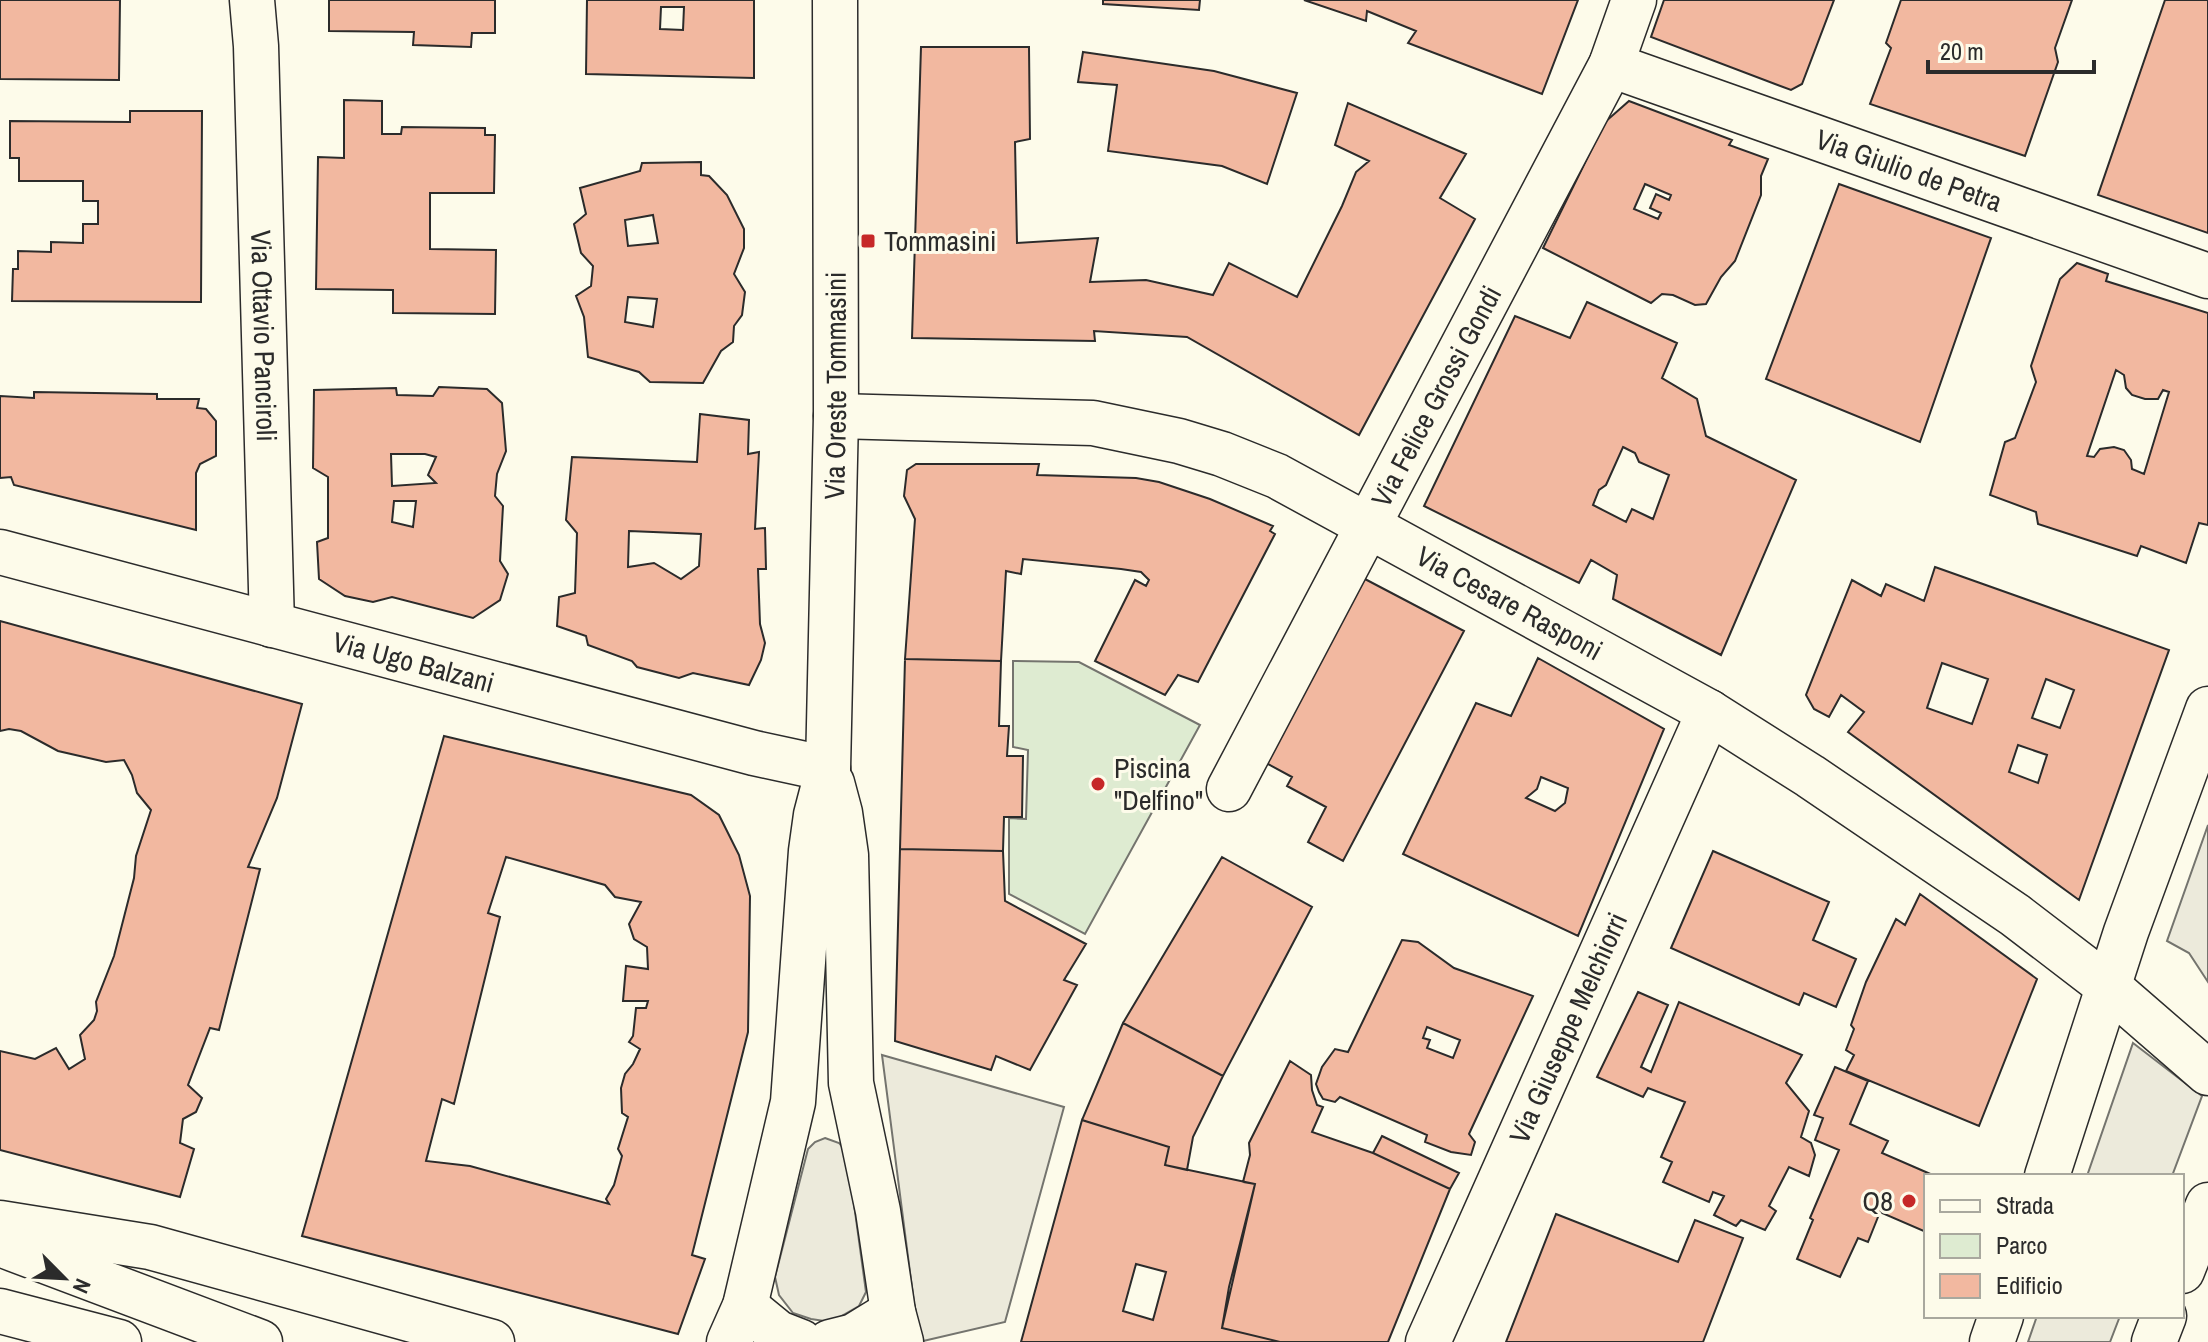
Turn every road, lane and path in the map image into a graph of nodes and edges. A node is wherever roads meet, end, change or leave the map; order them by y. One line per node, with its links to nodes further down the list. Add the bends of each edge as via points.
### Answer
1 (252, 0): 9 (street, Via Ottavio Panciroli)
2 (835, 0): 6 (street, Via Oreste Tommasini)
3 (1634, 0): 4 (street, Via Felice Grossi Gondi)
4 (1611, 65): 5 (street, Via Giulio de Petra); 7 (street, Via Felice Grossi Gondi)
5 (2208, 276)
6 (836, 416): 7 (street, Via Cesare Rasponi, via 1069,421 1128,429 1249,464); 12 (street, Via Oreste Tommasini)
7 (1367, 526): 11 (street, Via Cesare Rasponi); 13 (street, Via Felice Grossi Gondi)
8 (0, 552): 9 (street, Via Ugo Balzani)
9 (272, 625): 12 (street, Via Ugo Balzani)
10 (2208, 709): 14 (street)
11 (1709, 712): 14 (street, Via Cesare Rasponi, via 2003,906); 31 (street, Via Giuseppe Melchiorri)
12 (828, 769): 24 (street, Via Oreste Tommasini, via 811,851 797,1076); 25 (street, Via Oreste Tommasini, via 846,855 851,1083)
13 (1229, 789)
14 (2109, 987): 15 (street, Via Cesare Rasponi); 16 (street)
15 (2208, 1073)
16 (2048, 1174)
17 (2208, 1205): 20 (street)
18 (0, 1223): 28 (street, via 164,1250)
19 (0, 1244): 27 (street)
20 (2184, 1266)
21 (0, 1311): 26 (street)
22 (2000, 1318): 32 (street)
23 (2163, 1318): 33 (street)
24 (737, 1324): 29 (street)
25 (897, 1327): 30 (street)
26 (119, 1342)
27 (260, 1342)
28 (492, 1342)
29 (801, 1342)
30 (830, 1342)
31 (1428, 1342)
32 (1992, 1342)
33 (2154, 1342)

